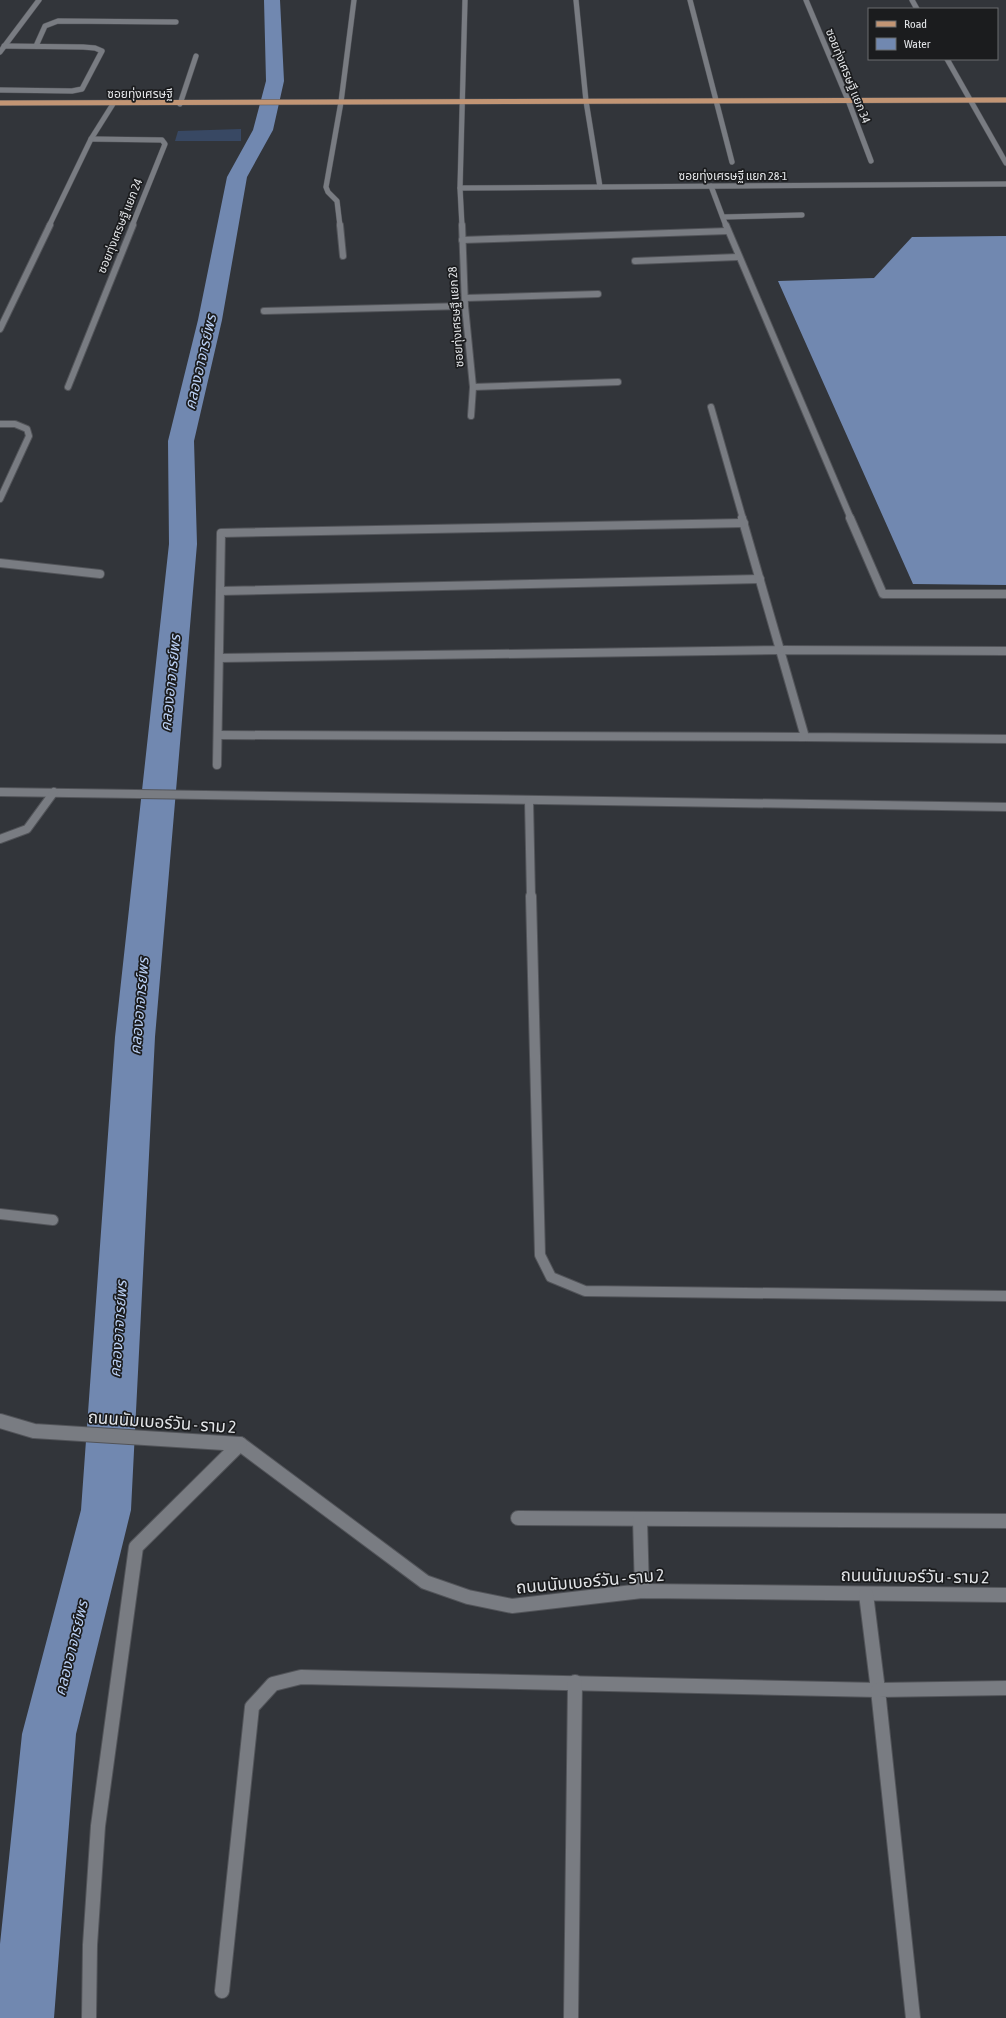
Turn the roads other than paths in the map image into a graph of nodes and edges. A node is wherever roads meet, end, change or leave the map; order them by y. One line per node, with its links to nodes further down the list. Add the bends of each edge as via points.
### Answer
1 (354, 0): 20 (street)
2 (465, 0): 19 (street, ซอยทุ่งเศรษฐี แยก 28)
3 (576, 0): 14 (street)
4 (690, 0): 15 (street)
5 (806, 0): 16 (street, ซอยทุ่งเศรษฐี แยก 34)
6 (36, 4): 8 (street)
7 (176, 22): 9 (street, via 58,21 45,26)
8 (4, 46): 9 (street); 10 (street)
9 (36, 46): 13 (street, via 83,47 102,51 82,89)
10 (0, 52)
11 (196, 56): 23 (street)
12 (948, 60): 17 (street)
13 (0, 90)
14 (586, 100): 15 (main road, ซอยทุ่งเศรษฐี); 19 (main road, ซอยทุ่งเศรษฐี); 30 (street)
15 (716, 100): 16 (main road, ซอยทุ่งเศรษฐี); 26 (street)
16 (848, 100): 17 (main road, ซอยทุ่งเศรษฐี); 25 (street, ซอยทุ่งเศรษฐี แยก 34)
17 (972, 100): 18 (main road, ซอยทุ่งเศรษฐี); 27 (street)
18 (1006, 100)
19 (462, 101): 20 (main road, ซอยทุ่งเศรษฐี); 31 (street, ซอยทุ่งเศรษฐี แยก 28)
20 (341, 102): 23 (main road, ซอยทุ่งเศรษฐี); 36 (street, via 326,187 337,201)
21 (0, 103): 22 (main road, ซอยทุ่งเศรษฐี)
22 (113, 104): 23 (main road, ซอยทุ่งเศรษฐี); 24 (street)
23 (180, 104)
24 (91, 139): 43 (street); 45 (street, ซอยทุ่งเศรษฐี แยก 24, via 151,139 162,140 165,144)
25 (871, 161)
26 (732, 162)
27 (1006, 162)
28 (1006, 184): 29 (street, ซอยทุ่งเศรษฐี แยก 28-1)
29 (711, 186): 30 (street, ซอยทุ่งเศรษฐี แยก 28-1); 33 (street)
30 (600, 187): 31 (street, ซอยทุ่งเศรษฐี แยก 28-1)
31 (460, 188): 35 (street, ซอยทุ่งเศรษฐี แยก 28)
32 (802, 215): 33 (street)
33 (723, 217): 34 (street)
34 (728, 231): 35 (street); 37 (street)
35 (462, 240): 40 (street, ซอยทุ่งเศรษฐี แยก 28)
36 (343, 256)
37 (738, 257): 38 (street); 56 (street, via 883,594)
38 (635, 261)
39 (598, 294): 40 (street)
40 (465, 298): 41 (street, ซอยทุ่งเศรษฐี แยก 28)
41 (465, 306): 42 (street); 46 (street, ซอยทุ่งเศรษฐี แยก 28)
42 (264, 311)
43 (0, 330)
44 (618, 382): 46 (street)
45 (68, 387)
46 (472, 387): 48 (street, ซอยทุ่งเศรษฐี แยก 28)
47 (711, 407): 51 (street)
48 (471, 416)
49 (0, 424): 50 (street, via 15,424 27,429 29,436)
50 (0, 499)
51 (744, 522): 54 (street); 55 (street, via 221,533)
52 (0, 563): 53 (street)
53 (100, 574)
54 (760, 580): 55 (street); 57 (street)
55 (220, 591): 59 (street)
56 (1006, 594)
57 (780, 650): 58 (street); 59 (street); 61 (street)
58 (1006, 651)
59 (219, 658): 60 (street)
60 (218, 735): 61 (street); 63 (street)
61 (805, 737): 62 (street)
62 (1006, 739)
63 (218, 765)
64 (0, 792): 65 (street)
65 (54, 792): 66 (street); 68 (street, via 27,828)
66 (529, 801): 67 (street); 71 (street, via 540,1255 550,1277 585,1292)
67 (1006, 807)
68 (0, 839)
69 (0, 1214): 70 (street)
70 (53, 1220)
71 (1006, 1296)
72 (0, 1421): 73 (street, ถนนนัมเบอร์วัน - ราม 2, via 34,1431)
73 (240, 1444): 77 (street, ถนนนัมเบอร์วัน - ราม 2, via 425,1582 468,1597 512,1606); 84 (street, via 136,1546 98,1826 90,1945)
74 (518, 1518): 75 (street)
75 (640, 1519): 76 (street); 77 (street)
76 (1006, 1521)
77 (642, 1591): 78 (street, ถนนนัมเบอร์วัน - ราม 2)
78 (866, 1594): 79 (street, ถนนนัมเบอร์วัน - ราม 2); 82 (street)
79 (1006, 1595)
80 (575, 1682): 82 (street); 83 (street, via 301,1677 273,1684 252,1707); 85 (street)
81 (1006, 1688): 82 (street)
82 (878, 1690): 86 (street)
83 (222, 1991)
84 (89, 2018)
85 (571, 2018)
86 (913, 2018)

